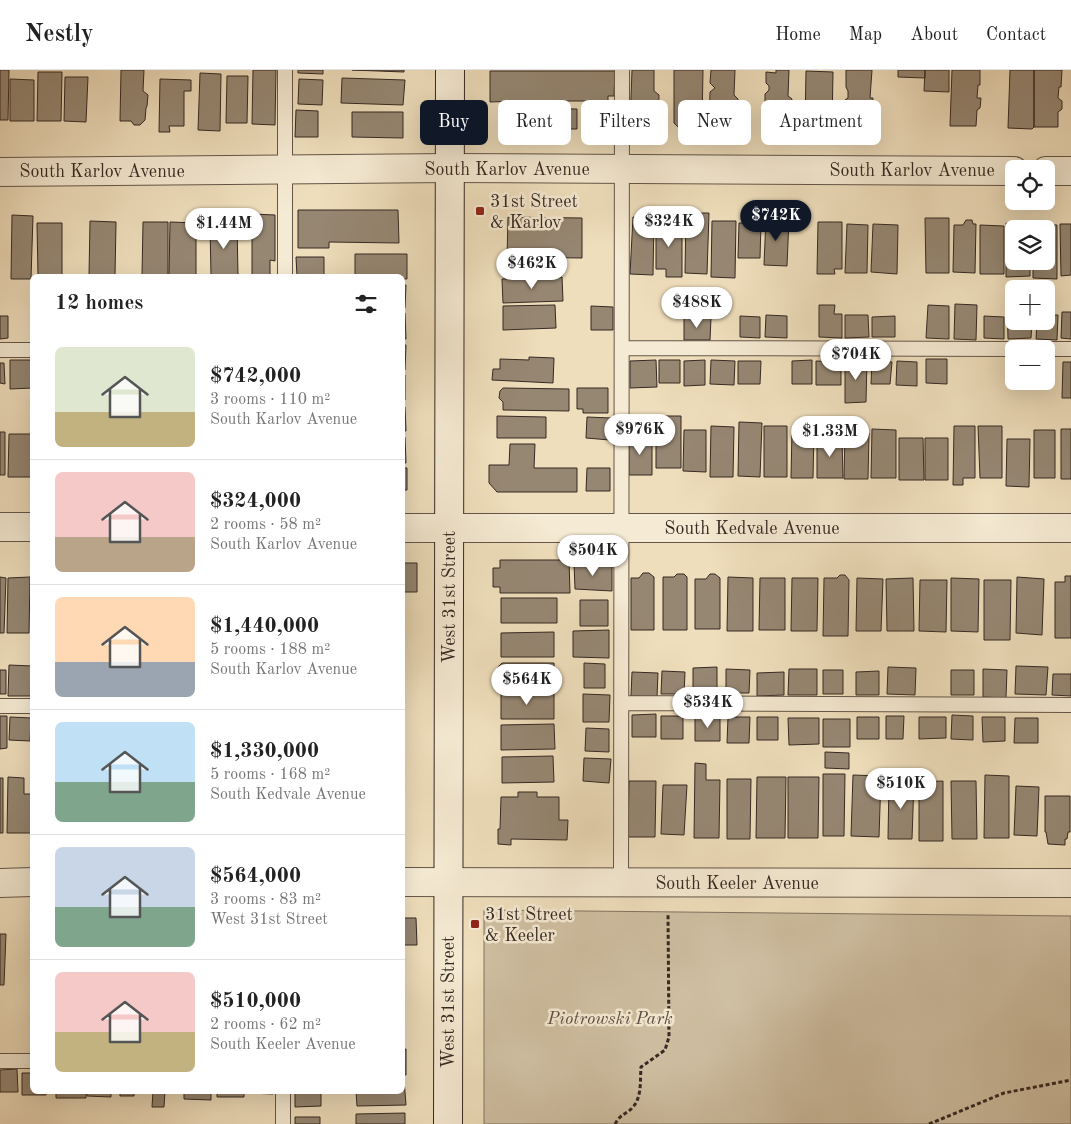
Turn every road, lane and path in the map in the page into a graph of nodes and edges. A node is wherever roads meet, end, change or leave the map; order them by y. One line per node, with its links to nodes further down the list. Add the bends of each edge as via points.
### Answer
1 (286, 70): 6 (lane)
2 (450, 70): 4 (street, West 31st Street)
3 (622, 70): 5 (lane)
4 (450, 168): 5 (street, South Karlov Avenue); 6 (street, South Karlov Avenue); 21 (street, West 31st Street)
5 (622, 169): 7 (street, South Karlov Avenue); 12 (lane)
6 (285, 170): 10 (street, South Karlov Avenue); 11 (lane)
7 (1005, 171)
8 (1055, 171): 9 (street)
9 (1071, 171)
10 (0, 172)
11 (285, 274)
12 (622, 348): 13 (lane); 22 (lane)
13 (1005, 349)
14 (1055, 349): 15 (lane)
15 (1071, 349)
16 (0, 350): 17 (lane)
17 (30, 350)
18 (0, 527): 19 (street)
19 (30, 527)
20 (405, 528): 21 (street, South Kedvale Avenue)
21 (449, 528): 22 (street, South Kedvale Avenue); 30 (street, West 31st Street)
22 (621, 528): 23 (street, South Kedvale Avenue); 24 (lane)
23 (1071, 528)
24 (621, 704): 25 (lane); 31 (lane)
25 (1071, 705)
26 (0, 706): 27 (lane)
27 (30, 706)
28 (30, 882): 32 (street)
29 (405, 882): 30 (street, South Keeler Avenue)
30 (448, 882): 31 (street, South Keeler Avenue); 40 (street, West 31st Street)
31 (620, 882): 33 (street, South Keeler Avenue)
32 (0, 883)
33 (1071, 883)
34 (668, 914): 41 (path, via 670,1037 665,1050 641,1067 639,1096)
35 (0, 1061): 36 (lane)
36 (30, 1061)
37 (1071, 1080): 42 (path, via 1004,1093)
38 (283, 1094): 39 (lane)
39 (282, 1124)
40 (448, 1124)
41 (615, 1124)
42 (928, 1124)

